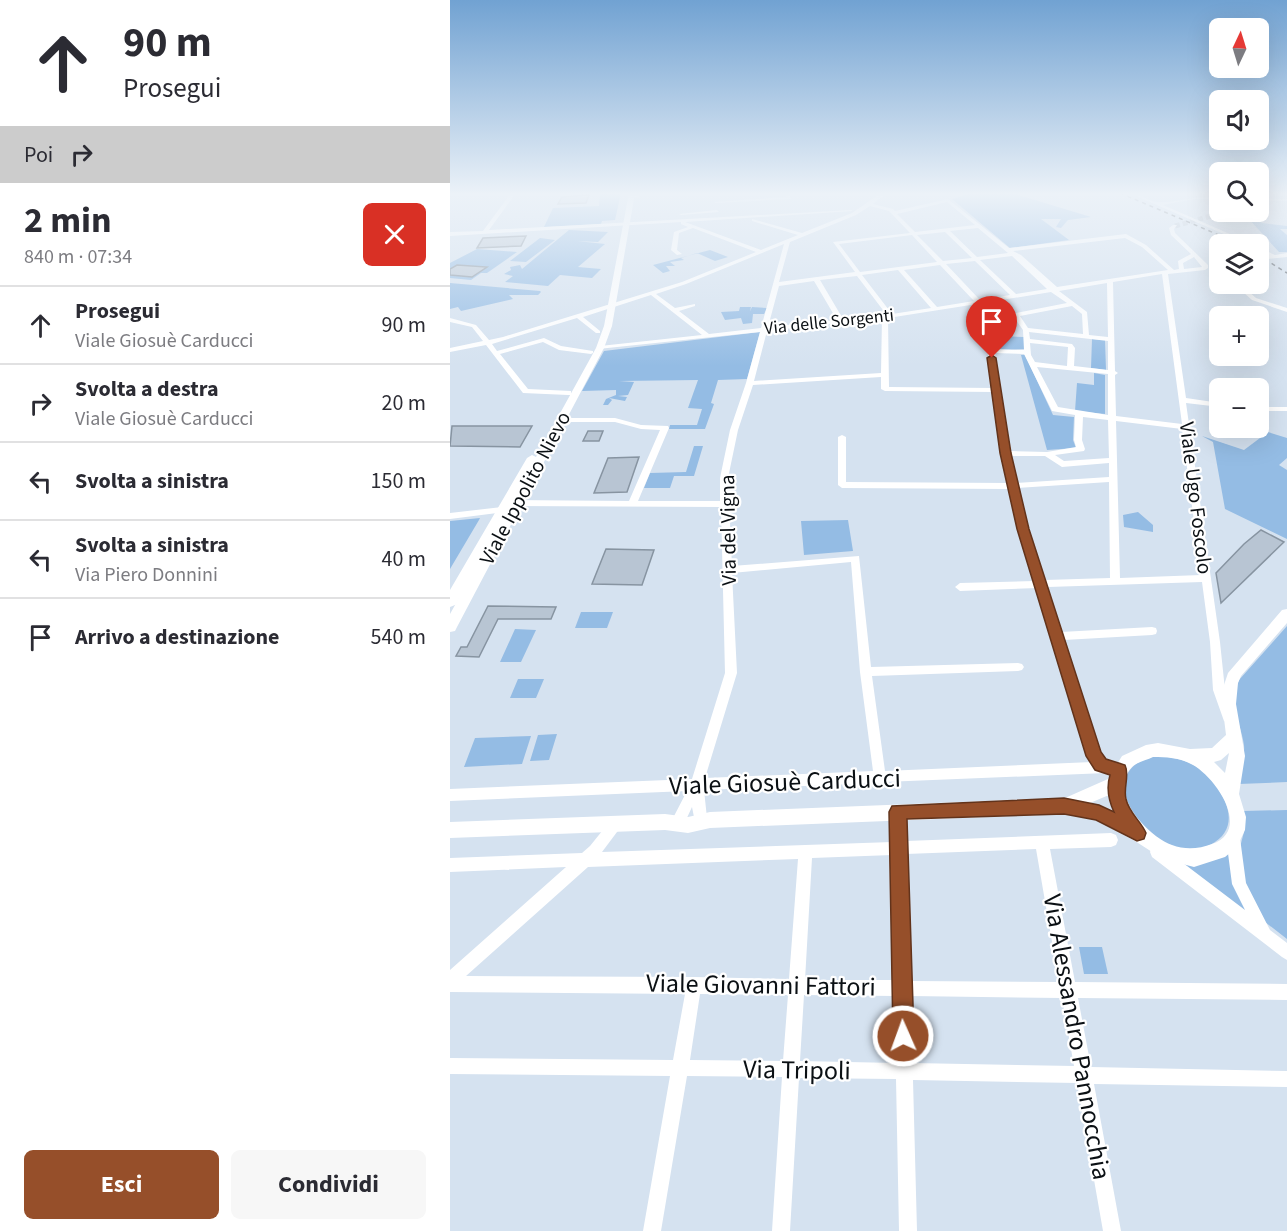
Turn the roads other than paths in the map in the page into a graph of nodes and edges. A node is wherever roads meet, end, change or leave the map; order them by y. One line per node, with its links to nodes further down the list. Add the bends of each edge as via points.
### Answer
1 (614, 250): 21 (main road)
2 (616, 250): 36 (main road)
3 (675, 250): 15 (street)
4 (758, 250): 13 (street)
5 (766, 250): 13 (street)
6 (786, 250): 30 (street, Via del Vigna)
7 (841, 250): 27 (street)
8 (929, 250): 20 (street)
9 (967, 250): 19 (street)
10 (1022, 250): 14 (street)
11 (1148, 250): 26 (street)
12 (1189, 250): 16 (street)
13 (762, 252): 32 (street)
14 (1011, 252): 19 (street); 31 (street)
15 (680, 254)
16 (1193, 255): 22 (street); 23 (street)
17 (1287, 255): 18 (street)
18 (1269, 256)
19 (976, 259): 20 (street); 34 (street)
20 (941, 263): 25 (street); 35 (street)
21 (610, 264)
22 (1183, 265): 23 (street, Via delle Sorgenti); 23 (street, Via delle Sorgenti, via 1193,269); 26 (street, Via delle Sorgenti)
23 (1204, 265): 24 (street, Via delle Sorgenti)
24 (1209, 265)
25 (900, 268): 27 (street); 39 (street)
26 (1169, 272): 29 (street, Via delle Sorgenti); 68 (street, Viale Ugo Foscolo)
27 (859, 274): 28 (street); 44 (street)
28 (816, 279): 30 (street); 47 (street)
29 (1110, 280): 31 (street, Via delle Sorgenti); 53 (street)
30 (777, 284): 48 (street, Via del Vigna)
31 (1057, 290): 34 (street, Via delle Sorgenti); 37 (street)
32 (652, 293): 36 (street); 40 (street)
33 (1248, 294): 41 (street)
34 (1016, 297): 35 (street, Via delle Sorgenti)
35 (980, 303): 39 (street, Via delle Sorgenti); 45 (street)
36 (604, 304): 42 (street); 50 (main road); 57 (main road, via 608,326)
37 (1074, 304): 43 (street); 52 (street, via 1086,313)
38 (693, 305): 40 (street)
39 (936, 309): 44 (street, Via delle Sorgenti)
40 (674, 310): 51 (street)
41 (1287, 310)
42 (577, 315): 50 (street); 54 (street)
43 (1016, 315): 45 (street); 49 (street)
44 (887, 316): 47 (street, Via delle Sorgenti); 64 (street)
45 (985, 316): 58 (street)
46 (453, 321): 54 (street, via 474,326)
47 (842, 321): 48 (street, Via delle Sorgenti)
48 (764, 329): 51 (street, Via delle Sorgenti); 65 (street, Via del Vigna)
49 (1026, 330): 52 (street); 55 (street)
50 (598, 332): 57 (main road)
51 (708, 336): 57 (street, Via delle Sorgenti)
52 (1086, 336): 53 (street)
53 (1112, 339): 63 (street)
54 (487, 341): 56 (street); 60 (street)
55 (1027, 341): 59 (street); 62 (street, via 1070,345)
56 (450, 350)
57 (596, 350): 60 (street, Via delle Sorgenti, via 559,348 543,340); 67 (main road, Viale Ippolito Nievo); 74 (main road, Viale Ippolito Nievo)
58 (991, 351): 59 (street); 66 (street)
59 (1027, 352): 61 (street)
60 (497, 353): 67 (street, via 526,391)
61 (1032, 364): 62 (street); 72 (street, via 1055,410)
62 (1070, 369): 63 (street)
63 (1114, 373): 73 (street)
64 (885, 375): 65 (street); 66 (street, via 885,388)
65 (750, 383): 83 (street, Via del Vigna, via 734,430 724,478)
66 (996, 390): 77 (street)
67 (568, 393): 84 (main road, Viale Ippolito Nievo)
68 (1184, 400): 69 (street); 75 (street, Viale Ugo Foscolo)
69 (1209, 403)
70 (1269, 409): 71 (street)
71 (1287, 409)
72 (1079, 414): 73 (street); 78 (street, via 1081,449)
73 (1113, 418): 75 (street); 79 (street)
74 (562, 420): 82 (street, via 615,420 665,428); 84 (main road, Viale Ippolito Nievo)
75 (1187, 427): 87 (street, Viale Ugo Foscolo)
76 (842, 437): 81 (street, via 842,485)
77 (1005, 453): 78 (street); 81 (street)
78 (1047, 454): 79 (street, via 1062,464)
79 (1114, 460): 80 (street)
80 (1114, 479): 81 (street); 88 (street)
81 (1012, 486): 89 (street)
82 (632, 504): 83 (street); 84 (street)
83 (725, 504): 86 (street, Via del Vigna)
84 (509, 505): 85 (street); 91 (main road, Viale Ippolito Nievo); 93 (main road, Viale Ippolito Nievo)
85 (450, 516)
86 (728, 570): 97 (street, via 856,558); 102 (street, Via del Vigna, via 732,668)
87 (1206, 578): 88 (street); 98 (street, Viale Ugo Foscolo, via 1219,690)
88 (1115, 581): 89 (street)
89 (1041, 584): 90 (street); 95 (street)
90 (960, 587)
91 (450, 602)
92 (1287, 614): 98 (main road, via 1231,681 1227,699)
93 (450, 627)
94 (1152, 632): 95 (street)
95 (1057, 636): 100 (street, via 1094,756)
96 (1018, 668): 97 (street)
97 (866, 672): 101 (street)
98 (1232, 731): 99 (main road, via 1215,755); 104 (main road, via 1237,754 1230,779)
99 (1191, 756): 100 (main road, via 1167,750 1145,751 1127,760); 104 (main road, via 1215,772)
100 (1114, 774): 101 (street, Viale Giosuè Carducci); 105 (main road, Viale Giosuè Carducci); 111 (main road, via 1120,809)
101 (880, 778): 102 (street, Viale Giosuè Carducci)
102 (697, 785): 103 (street, Viale Giosuè Carducci); 107 (street); 108 (street)
103 (450, 795)
104 (1232, 795): 112 (main road, via 1238,815)
105 (1064, 806): 106 (main road, Viale Giosuè Carducci); 111 (main road, Viale Giosuè Carducci, via 1099,813)
106 (898, 812): 107 (main road, Viale Giosuè Carducci); 115 (street, Viale Giosuè Carducci)
107 (705, 819): 108 (main road, Viale Giosuè Carducci, via 688,825)
108 (672, 820): 109 (main road, Viale Giosuè Carducci)
109 (616, 824): 110 (main road, Viale Giosuè Carducci); 117 (street)
110 (450, 830)
111 (1140, 835): 112 (main road, via 1168,852 1197,857 1221,850); 119 (street)
112 (1233, 838): 119 (street, via 1239,884)
113 (1111, 840): 114 (street)
114 (1042, 842): 115 (street); 125 (street, Via Alessandro Pannocchia)
115 (899, 848): 116 (street); 124 (street, Viale Giosuè Carducci)
116 (805, 852): 117 (street); 123 (street)
117 (584, 860): 118 (street); 121 (street)
118 (450, 865)
119 (1268, 938): 120 (street)
120 (1287, 952)
121 (450, 982): 122 (street, Viale Giovanni Fattori)
122 (694, 985): 123 (street, Viale Giovanni Fattori); 128 (street)
123 (797, 986): 124 (street, Viale Giovanni Fattori); 129 (street)
124 (902, 987): 125 (street, Viale Giovanni Fattori); 130 (street, Viale Giosuè Carducci)
125 (1069, 990): 126 (street, Viale Giovanni Fattori); 131 (street, Via Alessandro Pannocchia)
126 (1287, 992)
127 (450, 1066): 128 (street, Via Tripoli)
128 (680, 1068): 129 (street, Via Tripoli); 133 (street)
129 (792, 1069): 130 (street, Via Tripoli); 134 (street)
130 (904, 1072): 131 (street, Via Tripoli); 135 (street, Viale Giosuè Carducci)
131 (1085, 1077): 132 (street, Via Tripoli); 136 (street, Via Alessandro Pannocchia)
132 (1287, 1079)
133 (652, 1231)
134 (781, 1231)
135 (908, 1231)
136 (1112, 1231)

